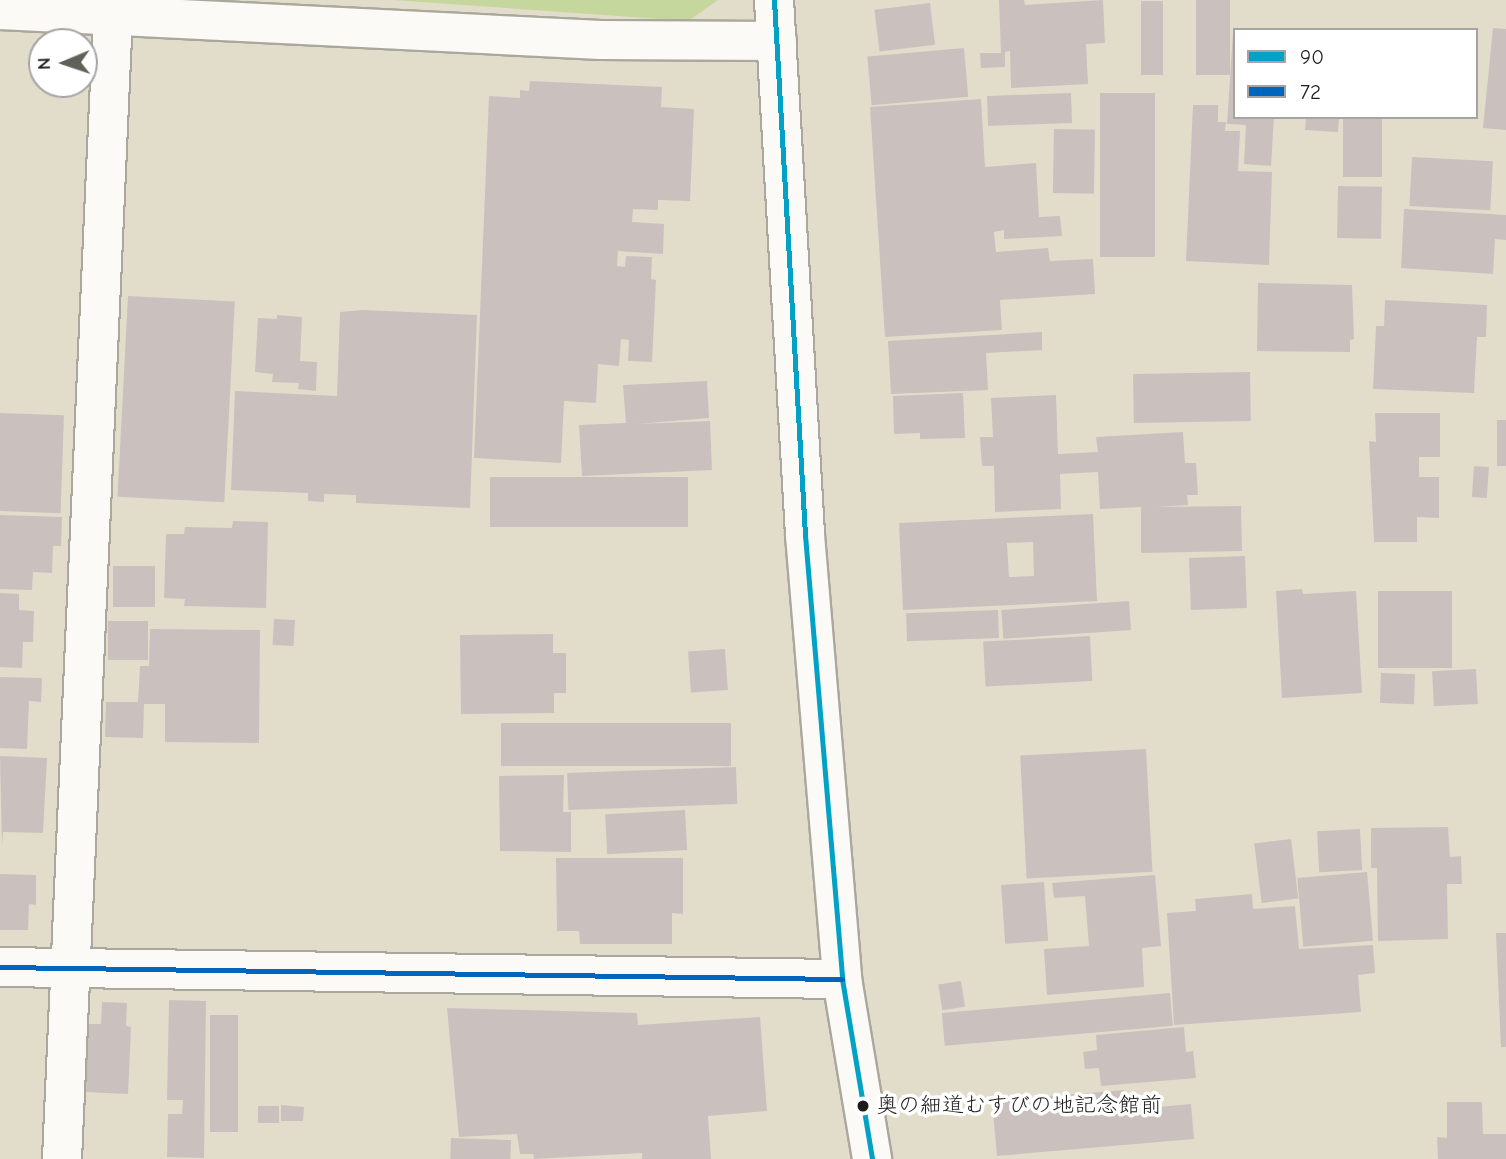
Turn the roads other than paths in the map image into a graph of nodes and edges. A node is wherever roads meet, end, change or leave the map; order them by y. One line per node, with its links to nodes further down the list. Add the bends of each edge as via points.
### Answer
1 (774, 0): 4 (street)
2 (0, 10): 3 (street)
3 (113, 16): 4 (street, via 600,40); 6 (street)
4 (777, 41): 7 (street, via 806,535)
5 (0, 967): 6 (street)
6 (70, 969): 7 (street); 8 (street)
7 (842, 979): 9 (street)
8 (62, 1159)
9 (872, 1159)

